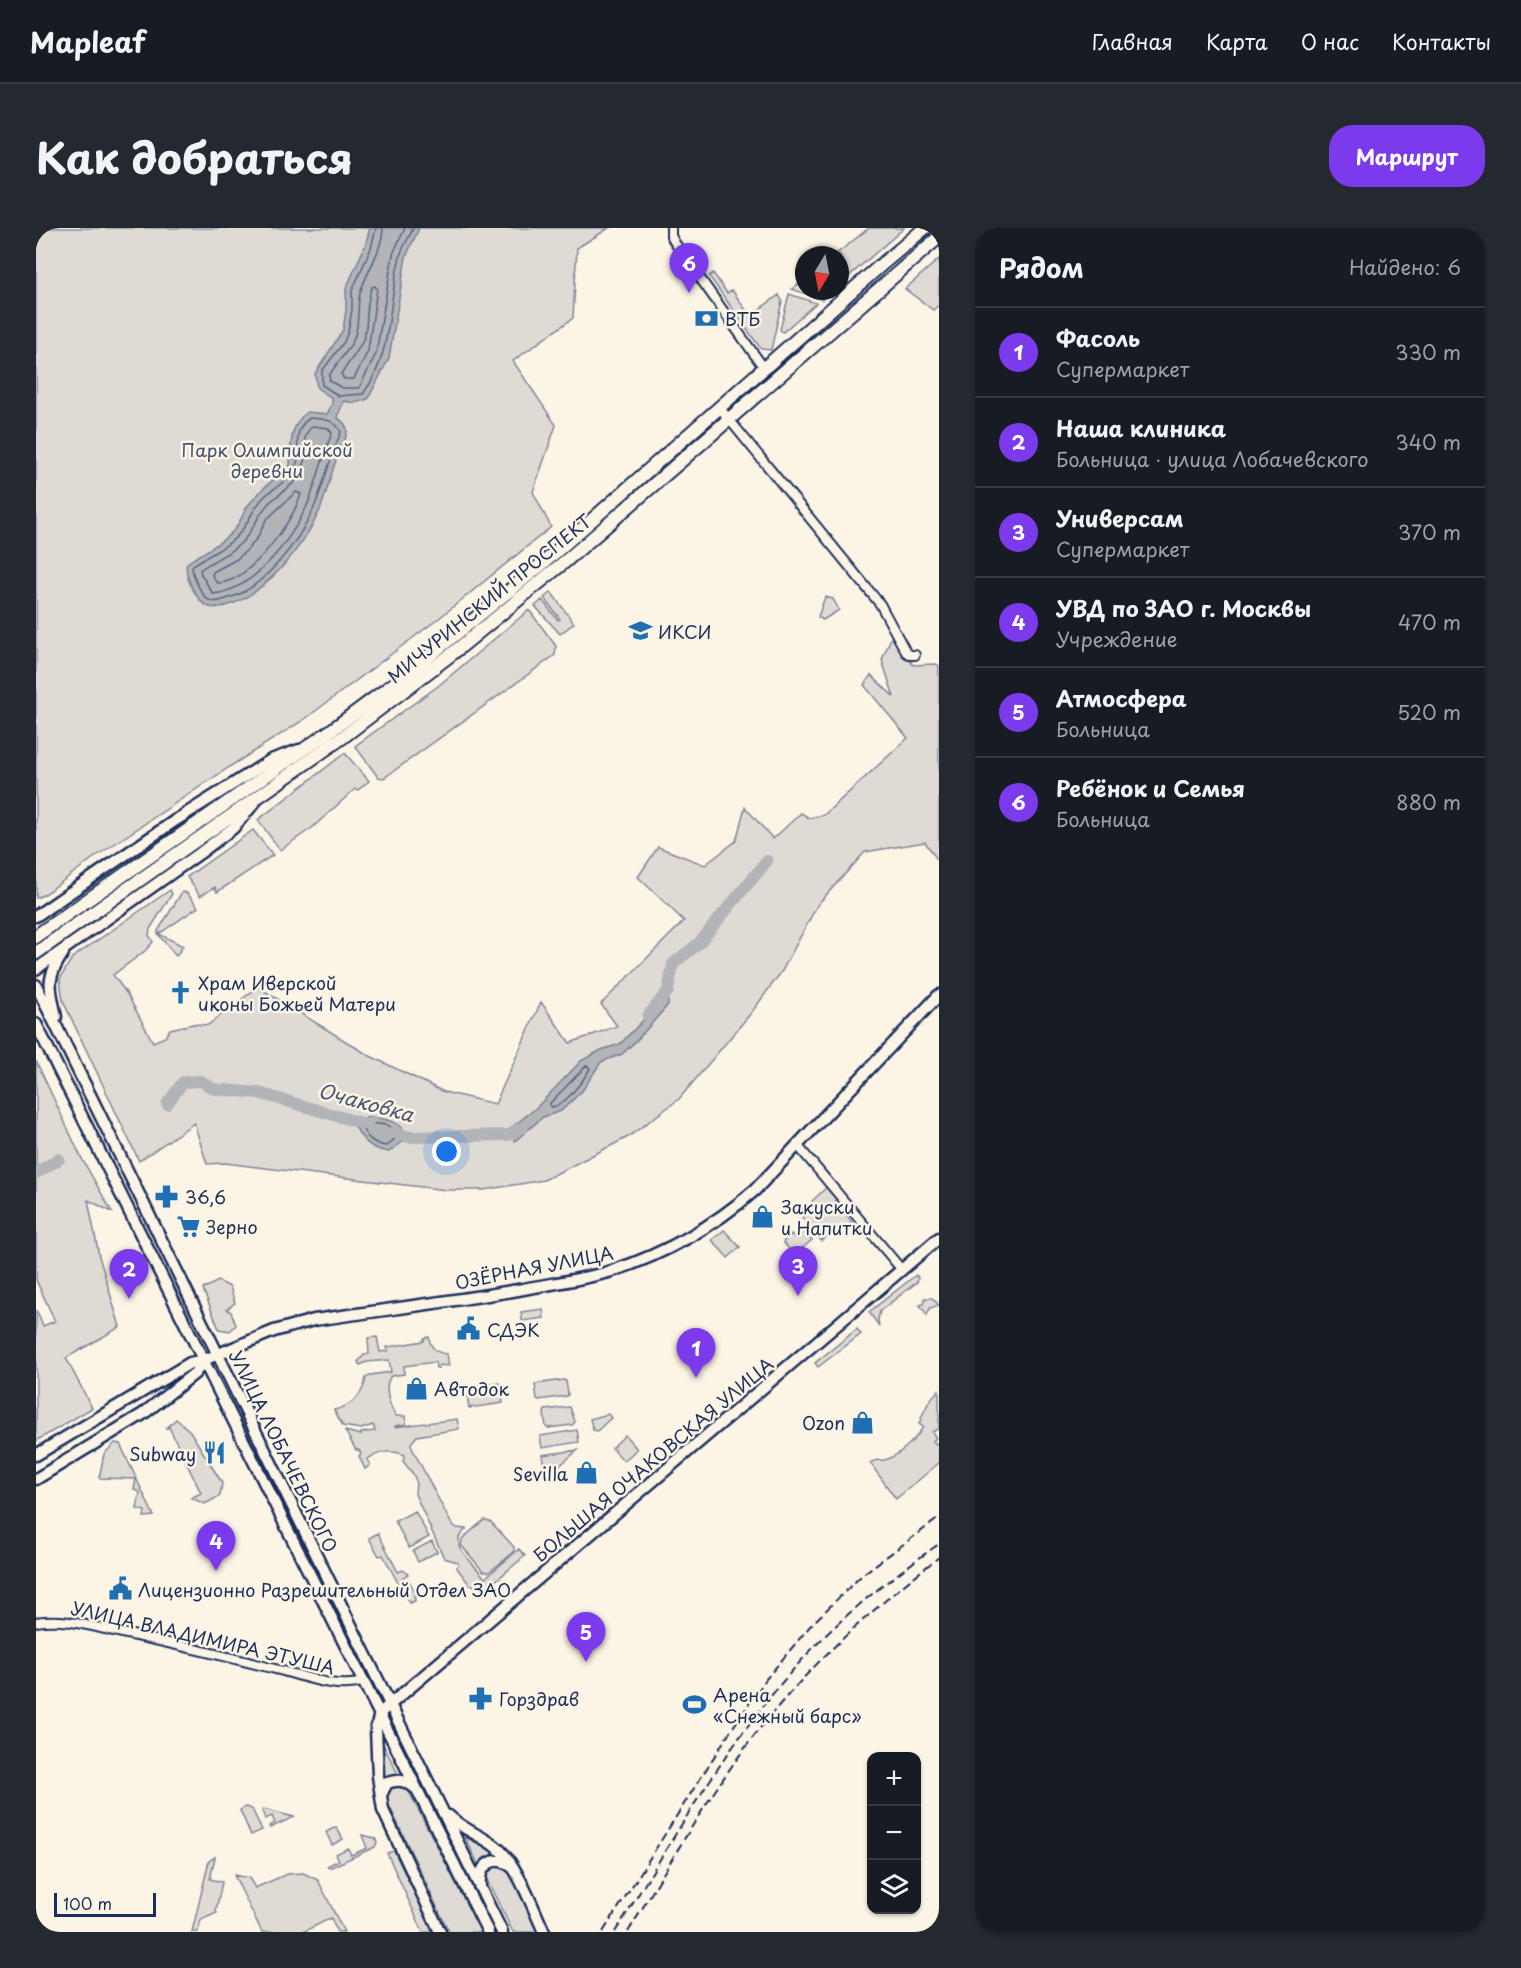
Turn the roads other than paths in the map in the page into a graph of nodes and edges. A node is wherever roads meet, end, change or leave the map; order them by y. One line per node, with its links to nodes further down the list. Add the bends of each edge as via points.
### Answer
1 (671, 228): 4 (street, via 675,243)
2 (925, 228): 4 (main road, МИЧУРИНСКИЙ ПРОСПЕКТ)
3 (939, 237): 6 (main road, МИЧУРИНСКИЙ ПРОСПЕКТ)
4 (764, 368): 5 (main road, МИЧУРИНСКИЙ ПРОСПЕКТ)
5 (719, 407): 6 (street); 8 (main road, МИЧУРИНСКИЙ ПРОСПЕКТ, via 542,564 407,674)
6 (728, 418): 7 (street, via 880,604 906,652); 9 (main road, МИЧУРИНСКИЙ ПРОСПЕКТ, via 568,559 453,653)
7 (915, 656)
8 (305, 747): 10 (main road, via 261,766); 13 (main road, МИЧУРИНСКИЙ ПРОСПЕКТ, bridge)
9 (262, 794): 12 (main road, via 233,828); 15 (main road, МИЧУРИНСКИЙ ПРОСПЕКТ, bridge)
10 (65, 896): 11 (main road); 12 (main road, via 57,911 60,925 73,933)
11 (36, 914)
12 (89, 931): 14 (main road)
13 (36, 936)
14 (66, 948): 16 (main road); 20 (main road, via 52,969 50,985)
15 (36, 952)
16 (36, 969)
17 (36, 985): 20 (main road, УЛИЦА ЛОБАЧЕВСКОГО)
18 (939, 995): 21 (main road, ОЗЁРНАЯ УЛИЦА)
19 (37, 1026): 25 (main road, УЛИЦА ЛОБАЧЕВСКОГО)
20 (59, 1032): 24 (main road, УЛИЦА ЛОБАЧЕВСКОГО)
21 (798, 1146): 23 (street); 24 (main road, ОЗЁРНАЯ УЛИЦА, via 755,1190 723,1215 678,1243 625,1266 551,1284 303,1322)
22 (939, 1238): 23 (main road, БОЛЬШАЯ ОЧАКОВСКАЯ УЛИЦА)
23 (902, 1270): 30 (main road, БОЛЬШАЯ ОЧАКОВСКАЯ УЛИЦА)
24 (218, 1354): 25 (main road, ОЗЁРНАЯ УЛИЦА); 30 (main road, УЛИЦА ЛОБАЧЕВСКОГО)
25 (204, 1360): 26 (main road, ОЗЁРНАЯ УЛИЦА, via 190,1363); 27 (main road, via 195,1373 143,1414); 29 (main road, УЛИЦА ЛОБАЧЕВСКОГО)
26 (36, 1455)
27 (36, 1479)
28 (36, 1622): 29 (street, УЛИЦА ВЛАДИМИРА ЭТУША, via 59,1619 190,1647 311,1679 351,1685)
29 (363, 1682): 31 (main road, УЛИЦА ЛОБАЧЕВСКОГО)
30 (390, 1705): 31 (main road, БОЛЬШАЯ ОЧАКОВСКАЯ УЛИЦА); 34 (main road, УЛИЦА ЛОБАЧЕВСКОГО)
31 (380, 1713): 32 (main road, УЛИЦА ЛОБАЧЕВСКОГО); 33 (main road, via 376,1728)
32 (415, 1788): 33 (main road, via 394,1780 387,1783); 38 (main road, УЛИЦА ЛОБАЧЕВСКОГО)
33 (381, 1795): 37 (main road, via 383,1810)
34 (440, 1804): 35 (main road, via 454,1821 504,1853); 36 (main road, УЛИЦА ЛОБАЧЕВСКОГО)
35 (514, 1869): 36 (main road, via 502,1861 486,1864 480,1876); 40 (main road)
36 (481, 1888): 39 (main road, УЛИЦА ЛОБАЧЕВСКОГО)
37 (440, 1932)
38 (488, 1932)
39 (502, 1932)
40 (544, 1932)

